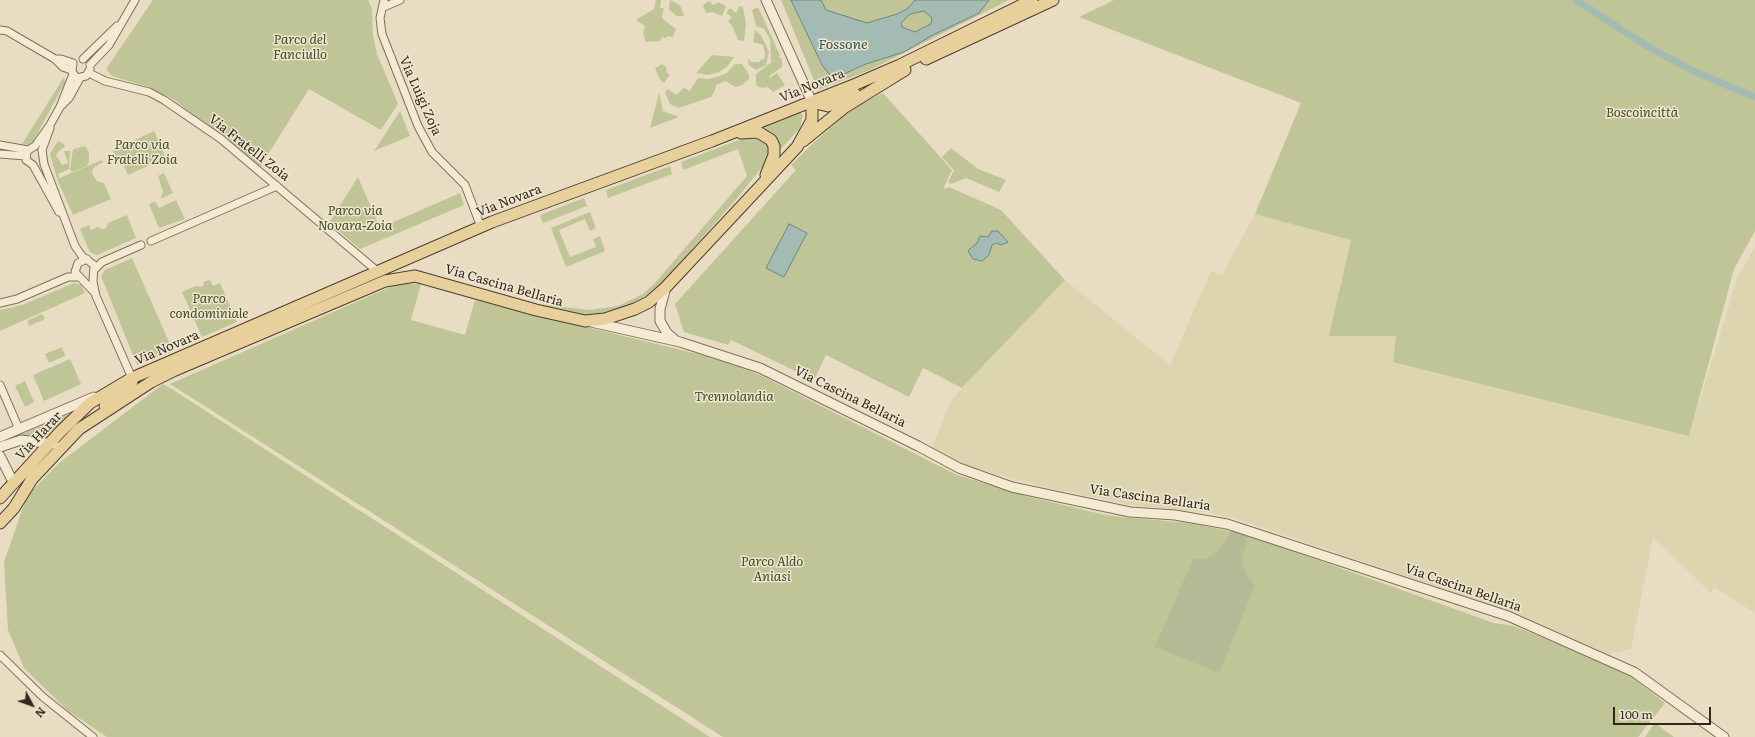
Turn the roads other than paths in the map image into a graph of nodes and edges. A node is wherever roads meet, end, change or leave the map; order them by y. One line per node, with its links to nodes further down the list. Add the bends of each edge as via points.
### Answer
1 (135, 0): 7 (street)
2 (400, 0): 6 (street, Via Luigi Zoja)
3 (766, 0): 14 (street)
4 (1032, 0): 14 (main road, Via Novara, via 900,65)
5 (1053, 0): 13 (main road)
6 (384, 3): 27 (street, Via Luigi Zoja, via 380,18 382,34 418,126 432,152 465,185)
7 (121, 21): 9 (street); 10 (street, via 109,45)
8 (0, 30): 11 (street, via 10,33)
9 (83, 59): 10 (street); 11 (street, via 77,59)
10 (90, 65): 12 (street)
11 (74, 71): 12 (street, via 85,77); 15 (street)
12 (89, 73): 25 (street, Via Fratelli Zoia, via 105,81 149,92 164,100 221,139)
13 (887, 79): 14 (main road, via 828,106); 18 (main road, via 844,107)
14 (812, 102): 16 (main road, Via Novara); 18 (main road, via 812,120)
15 (50, 125): 19 (street); 20 (street)
16 (712, 141): 24 (main road, via 747,132 758,132 769,137 774,146 774,155); 27 (main road, Via Novara)
17 (0, 145): 20 (street)
18 (797, 147): 24 (main road, Via Cascina Bellaria)
19 (42, 150): 20 (street); 22 (street)
20 (29, 151): 21 (street); 23 (street, via 28,162)
21 (0, 154)
22 (43, 160): 23 (street); 26 (street)
23 (33, 165): 26 (street)
24 (763, 183): 39 (main road, Via Cascina Bellaria)
25 (278, 186): 28 (street); 35 (street, Via Fratelli Zoia)
26 (66, 225): 30 (street)
27 (481, 227): 31 (main road, Via Novara)
28 (151, 241)
29 (141, 245): 34 (street, via 102,262)
30 (75, 246): 32 (street); 33 (street)
31 (413, 255): 35 (main road, Via Novara); 36 (main road, via 408,264)
32 (87, 259): 33 (street, via 80,260); 34 (street, via 92,263)
33 (76, 266): 37 (street); 38 (street)
34 (94, 271): 38 (street, via 88,279); 40 (street)
35 (378, 271): 44 (main road, Via Novara)
36 (415, 276): 42 (main road, Via Cascina Bellaria); 45 (main road, Via Novara, via 385,281)
37 (68, 277): 38 (street); 41 (street, via 17,300)
38 (80, 278): 40 (street, via 89,285)
39 (666, 287): 42 (main road, Via Cascina Bellaria, via 649,302 635,309 605,319); 43 (street, Via Cascina Bellaria, via 660,320 667,333)
40 (96, 296): 44 (street)
41 (0, 303)
42 (585, 321): 43 (street, Via Cascina Bellaria)
43 (680, 342): 61 (street, Via Cascina Bellaria, via 760,368 959,468 1012,487 1130,512 1189,517 1227,524 1508,616 1639,674)
44 (132, 378): 45 (main road); 47 (main road, Via Novara); 49 (main road, via 132,384)
45 (151, 382): 49 (main road, Via Novara)
46 (0, 385): 48 (street)
47 (101, 395): 48 (street, Via Novara); 52 (main road, Via Harar)
48 (19, 429): 50 (street, Via Novara); 51 (street)
49 (79, 429): 53 (main road, Via Novara)
50 (0, 437)
51 (16, 441): 52 (street); 54 (street)
52 (50, 443): 53 (street); 56 (main road, Via Harar)
53 (64, 445): 58 (main road, Via Harar, via 32,479 14,508)
54 (0, 447)
55 (0, 456): 56 (street, via 11,478)
56 (16, 482): 57 (main road, Via Harar)
57 (0, 498)
58 (0, 523)
59 (0, 655): 60 (street, via 43,697)
60 (93, 737)
61 (1724, 737)

